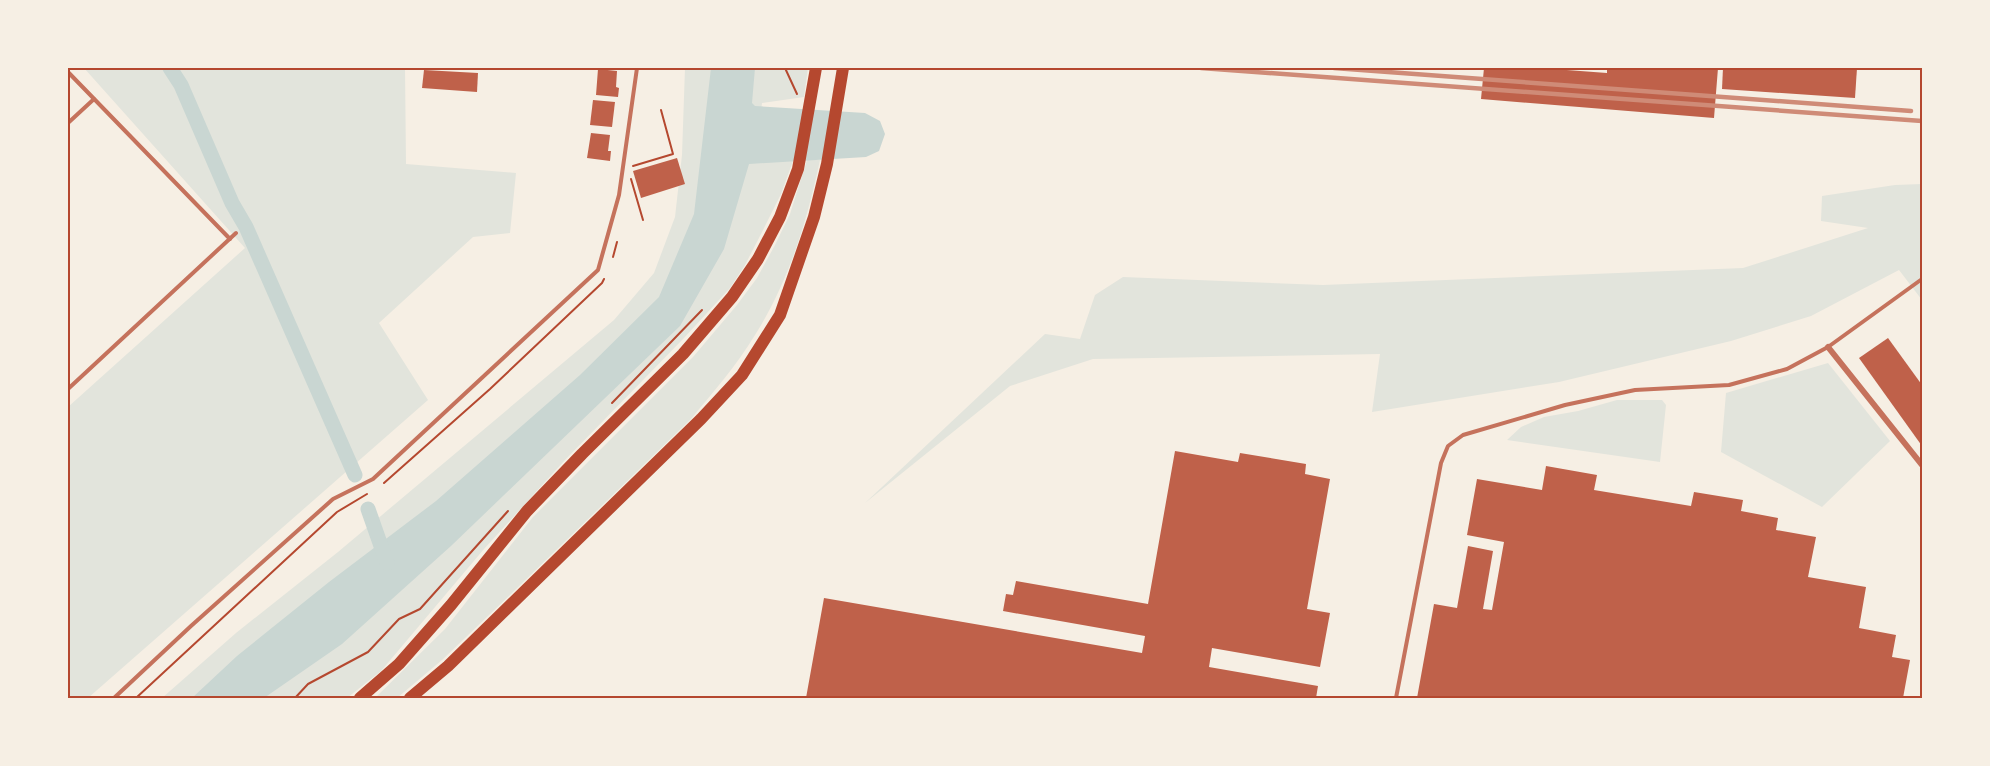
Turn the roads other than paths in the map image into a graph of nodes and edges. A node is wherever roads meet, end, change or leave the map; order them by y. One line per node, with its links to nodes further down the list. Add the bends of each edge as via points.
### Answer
1 (637, 68): 13 (lane, via 619,195 598,270 374,479 333,500)
2 (816, 68): 14 (highway, via 798,169 780,217 732,297 683,354 527,511 399,664)
3 (843, 68): 15 (highway, via 814,217 780,315 742,375 465,650)
4 (68, 72): 5 (lane)
5 (94, 99): 6 (lane); 8 (lane)
6 (68, 123)
7 (236, 233): 8 (lane)
8 (230, 239): 11 (lane)
9 (1923, 279): 10 (lane)
10 (1828, 348): 12 (street); 16 (lane, via 1787,369 1729,385 1635,390 1565,405 1463,435 1448,447 1441,463)
11 (68, 389)
12 (1923, 465)
13 (114, 699)
14 (360, 699)
15 (410, 699)
16 (1396, 699)

